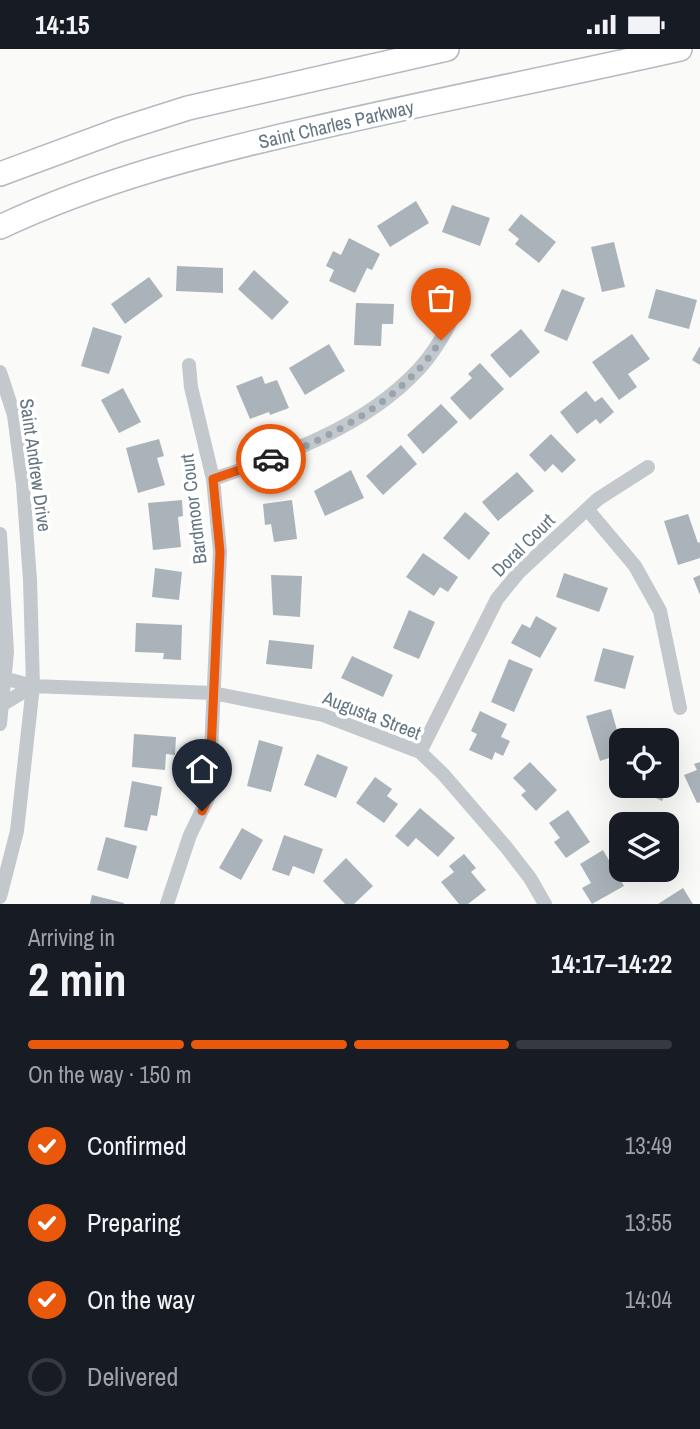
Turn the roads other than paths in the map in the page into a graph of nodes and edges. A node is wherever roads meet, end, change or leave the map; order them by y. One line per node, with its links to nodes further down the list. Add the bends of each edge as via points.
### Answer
1 (447, 49): 3 (main road, via 188,109)
2 (680, 49): 4 (main road, Saint Charles Parkway, via 237,146 144,171)
3 (0, 174)
4 (0, 227)
5 (456, 311): 9 (street, via 418,370 379,404 289,453)
6 (189, 365): 9 (street, Bardmoor Court)
7 (0, 372): 13 (street, Saint Andrew Drive, via 14,415 23,484)
8 (648, 467): 10 (street, Doral Court)
9 (213, 479): 14 (street, Bardmoor Court, via 220,552)
10 (587, 509): 16 (street, via 635,566 660,611); 18 (street, Doral Court, via 519,572 497,599)
11 (0, 534): 12 (street, via 7,652)
12 (2, 677): 13 (street, Augusta Street); 15 (street)
13 (33, 687): 14 (street, Augusta Street); 15 (street); 19 (street, Saint Andrew Drive, via 17,831)
14 (213, 692): 18 (street, Augusta Street, via 323,715); 20 (street, Bardmoor Court, via 209,796 190,835)
15 (1, 706): 17 (street)
16 (680, 708)
17 (0, 724)
18 (420, 753): 21 (street, Augusta Street, via 506,847)
19 (0, 897)
20 (167, 904)
21 (545, 904)

